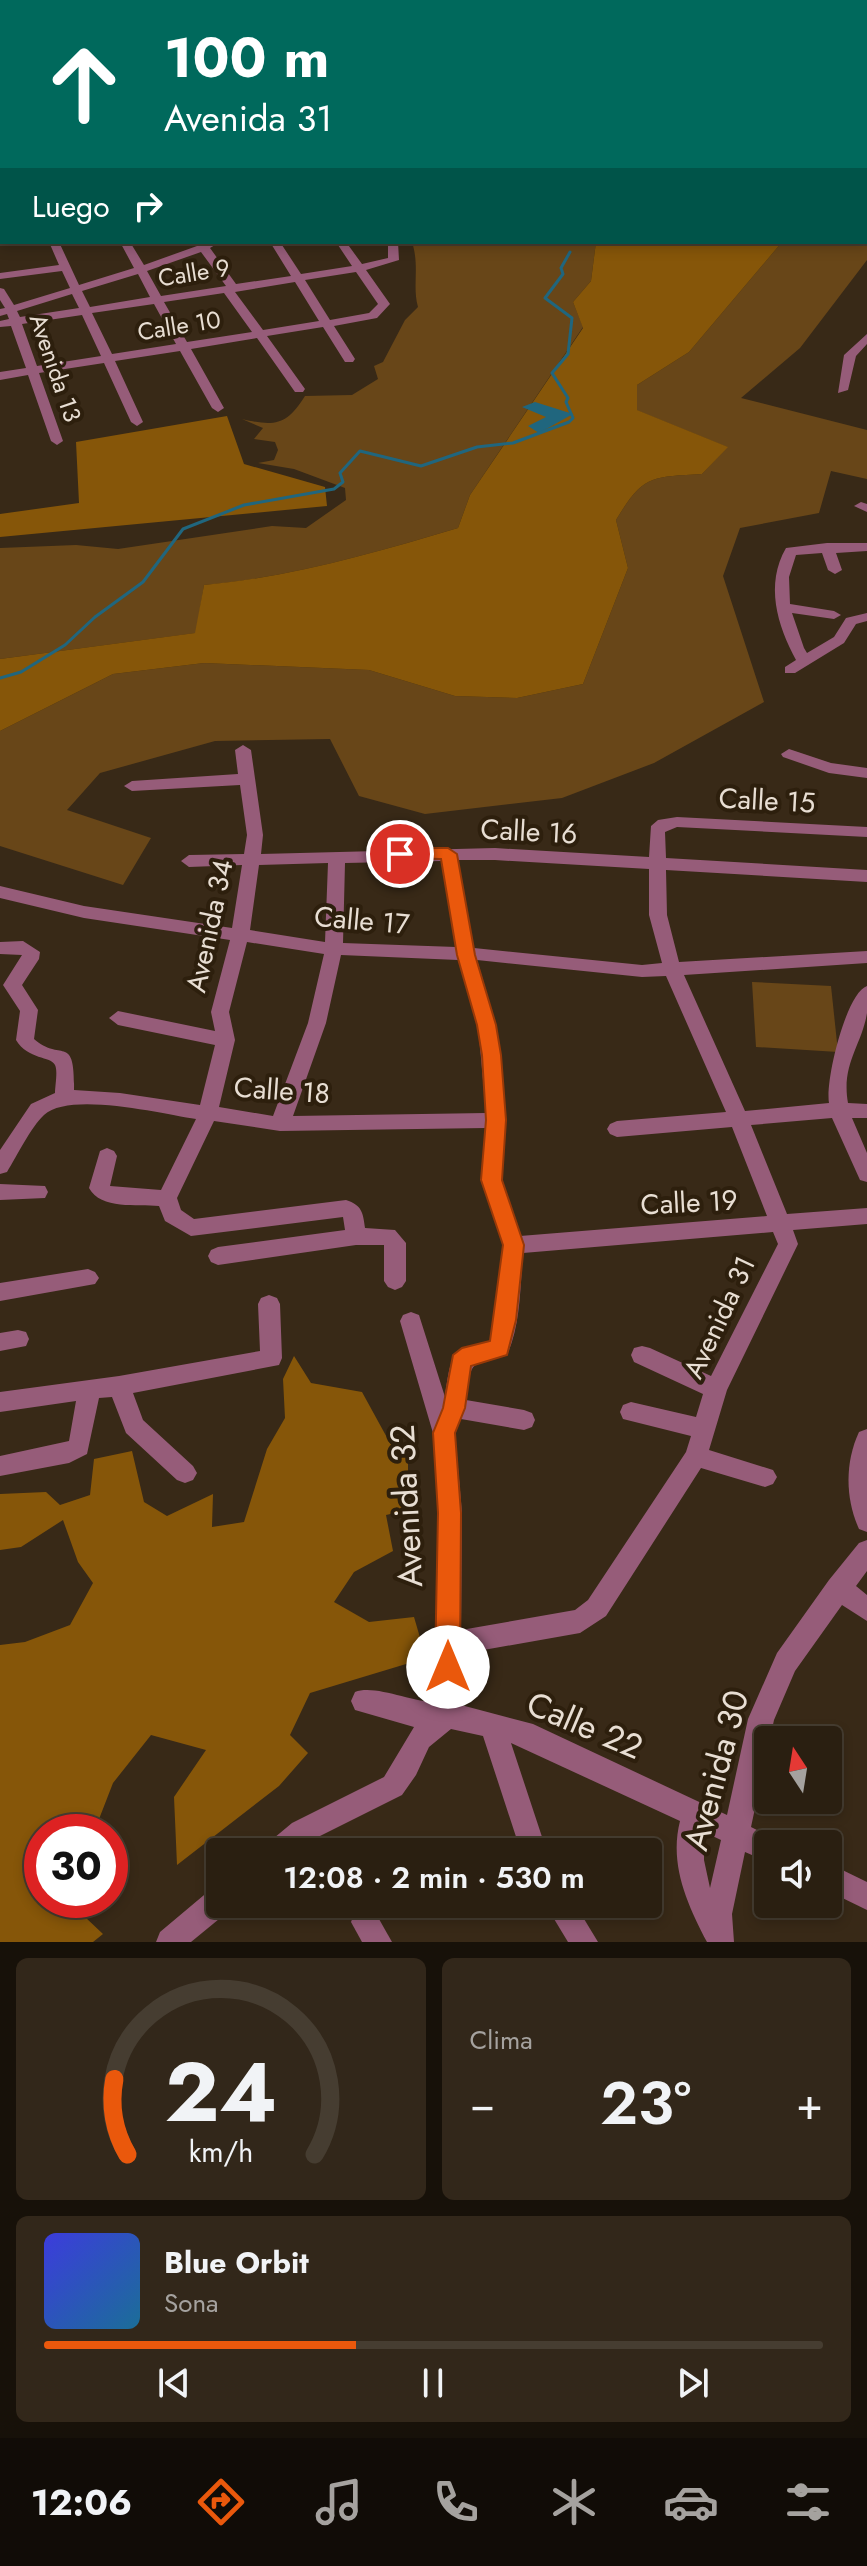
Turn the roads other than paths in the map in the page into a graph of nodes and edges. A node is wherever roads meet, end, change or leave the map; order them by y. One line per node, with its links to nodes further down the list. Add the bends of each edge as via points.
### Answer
1 (55, 244): 7 (street)
2 (126, 244): 9 (street)
3 (207, 244): 9 (street); 13 (street)
4 (276, 244): 11 (street)
5 (343, 244): 8 (street)
6 (393, 244): 8 (street, Calle 9, via 394,260)
7 (65, 267): 10 (street); 12 (street)
8 (361, 268): 11 (street, Calle 9); 18 (street, Calle 10, via 384,304 376,314)
9 (141, 270): 12 (street); 15 (street)
10 (0, 276)
11 (297, 278): 13 (street, Calle 9); 18 (street)
12 (75, 288): 16 (street); 17 (street)
13 (231, 289): 15 (street, Calle 9); 20 (street)
14 (0, 291): 17 (street, Avenida 13)
15 (158, 301): 16 (street, Calle 9); 22 (street)
16 (87, 312): 17 (street, Calle 9); 23 (street)
17 (9, 315): 19 (street, Calle 9); 25 (street, Avenida 13)
18 (328, 323): 20 (street, Calle 10); 24 (street)
19 (0, 324)
20 (261, 335): 22 (street, Calle 10); 27 (street)
21 (867, 337): 28 (street, via 850,355)
22 (184, 347): 23 (street, Calle 10); 29 (street)
23 (108, 359): 25 (street, Calle 10); 30 (street)
24 (349, 359)
25 (32, 371): 26 (street, Calle 10); 31 (street, Avenida 13)
26 (0, 376)
27 (299, 389)
28 (842, 390)
29 (218, 408)
30 (137, 422)
31 (57, 441)
32 (827, 547): 33 (street); 34 (street); 35 (street, via 791,551 785,561)
33 (867, 547)
34 (835, 570)
35 (783, 607): 36 (street); 38 (street, via 789,637)
36 (834, 615)
37 (863, 617): 38 (street, via 851,621 839,640)
38 (803, 660): 39 (street)
39 (790, 670)
40 (243, 750): 43 (street, Avenida 34)
41 (789, 754): 42 (street, via 829,768)
42 (867, 773)
43 (247, 779): 44 (street); 49 (street, Avenida 34, via 255,835)
44 (132, 786)
45 (664, 824): 46 (street, Calle 15); 51 (street, Avenida 31, via 657,830)
46 (867, 832)
47 (448, 854): 48 (street, Calle 16); 51 (street, Calle 16); 57 (street)
48 (337, 858): 49 (street, Calle 16); 56 (street)
49 (252, 859): 50 (street, Calle 16); 54 (street, Avenida 34)
50 (189, 861)
51 (655, 863): 52 (street, Calle 16); 59 (street, Avenida 31, via 658,915)
52 (867, 876)
53 (0, 892): 54 (street, Calle 17, via 84,912)
54 (240, 936): 56 (street, Calle 17); 62 (street, Avenida 34, via 220,1012)
55 (0, 948): 63 (street, via 31,952 12,985 29,1010 25,1040 65,1064)
56 (334, 949): 57 (street, Calle 17); 69 (street, via 317,1023)
57 (466, 955): 59 (street, Calle 17, via 642,971); 68 (street, via 487,1025)
58 (867, 957): 59 (street, Calle 17)
59 (672, 969): 67 (street, Avenida 31)
60 (867, 993): 64 (street, via 844,1050)
61 (118, 1018): 62 (street)
62 (226, 1040): 66 (street, Avenida 34)
63 (64, 1097): 66 (street, Calle 18); 72 (street, via 38,1109)
64 (839, 1110): 65 (street); 67 (street); 73 (street)
65 (867, 1111)
66 (208, 1113): 69 (street, Calle 18); 76 (street, Avenida 34)
67 (738, 1117): 70 (street); 78 (street, Avenida 31)
68 (496, 1120): 69 (street, Calle 18); 80 (street, via 492,1180)
69 (280, 1124)
70 (617, 1129)
71 (107, 1156): 76 (street, via 99,1188 105,1194)
72 (1, 1163)
73 (867, 1174)
74 (0, 1192): 75 (street)
75 (38, 1192)
76 (167, 1198): 79 (street, via 172,1215 191,1228 346,1208 353,1213)
77 (867, 1216): 78 (street, Calle 19)
78 (782, 1226): 80 (street, Calle 19, via 667,1230); 89 (street, Avenida 31, via 788,1244)
79 (356, 1237): 81 (street); 83 (street, via 388,1236 396,1243)
80 (513, 1245): 92 (street, via 499,1348 470,1354 461,1362)
81 (218, 1256)
82 (88, 1278): 84 (street)
83 (395, 1281)
84 (0, 1292)
85 (269, 1304): 88 (street, via 271,1358)
86 (411, 1321): 96 (street, Avenida 32)
87 (642, 1355): 89 (street)
88 (119, 1386): 90 (street); 100 (street, via 134,1426)
89 (716, 1389): 95 (street, Avenida 31)
90 (89, 1390): 91 (street); 99 (street, via 79,1447)
91 (0, 1402)
92 (454, 1408): 94 (street); 96 (street)
93 (631, 1412): 95 (street)
94 (524, 1420)
95 (704, 1429): 98 (street, Avenida 31)
96 (444, 1433): 106 (street, Avenida 32, via 450,1513)
97 (867, 1439): 102 (street, via 858,1476)
98 (696, 1456): 101 (street); 106 (street, Avenida 31, via 597,1608 580,1621)
99 (0, 1466)
100 (185, 1473)
101 (765, 1477)
102 (867, 1521)
103 (867, 1551): 104 (street, Avenida 30)
104 (838, 1588): 105 (street); 111 (street, Avenida 30, via 786,1662 761,1719)
105 (867, 1609)
106 (448, 1644): 108 (street)
107 (364, 1701): 108 (street, Calle 22, via 417,1715)
108 (448, 1715): 109 (street, Calle 22); 112 (street, via 420,1738 393,1786)
109 (493, 1726): 110 (street, Calle 22, via 524,1733); 113 (street)
110 (695, 1814): 111 (street, Calle 22); 119 (street, via 687,1852 700,1900)
111 (735, 1833): 114 (street, Calle 22); 119 (street, Avenida 30, via 718,1914)
112 (314, 1838)
113 (529, 1838)
114 (754, 1842)
115 (842, 1884): 116 (street)
116 (867, 1896)
117 (206, 1912): 120 (street)
118 (568, 1918): 121 (street)
119 (722, 1940)
120 (170, 1942)
121 (584, 1942)

